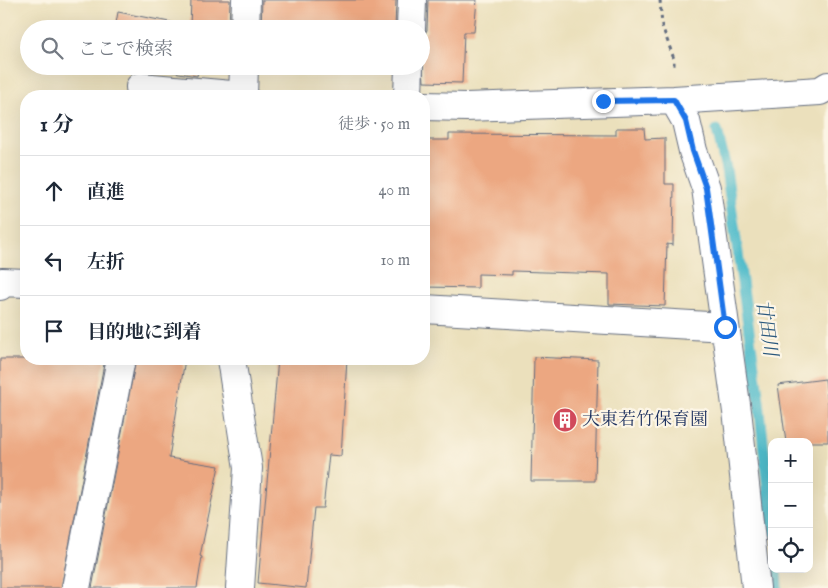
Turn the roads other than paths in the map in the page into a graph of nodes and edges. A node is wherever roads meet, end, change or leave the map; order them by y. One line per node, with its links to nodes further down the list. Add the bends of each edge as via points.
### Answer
1 (246, 0): 3 (street)
2 (412, 0): 4 (street)
3 (245, 20)
4 (411, 20)
5 (244, 75): 10 (street)
6 (409, 75): 11 (street)
7 (828, 86): 12 (street, via 820,91)
8 (140, 87): 9 (street)
9 (174, 90)
10 (243, 90)
11 (408, 90)
12 (674, 100): 13 (street); 17 (street, via 686,121 706,188)
13 (430, 106)
14 (20, 283): 15 (street, via 2,282)
15 (0, 286)
16 (430, 309): 17 (street)
17 (725, 327): 22 (street)
18 (120, 365): 20 (street)
19 (232, 365): 21 (street, via 248,468)
20 (76, 588)
21 (240, 588)
22 (756, 588)

